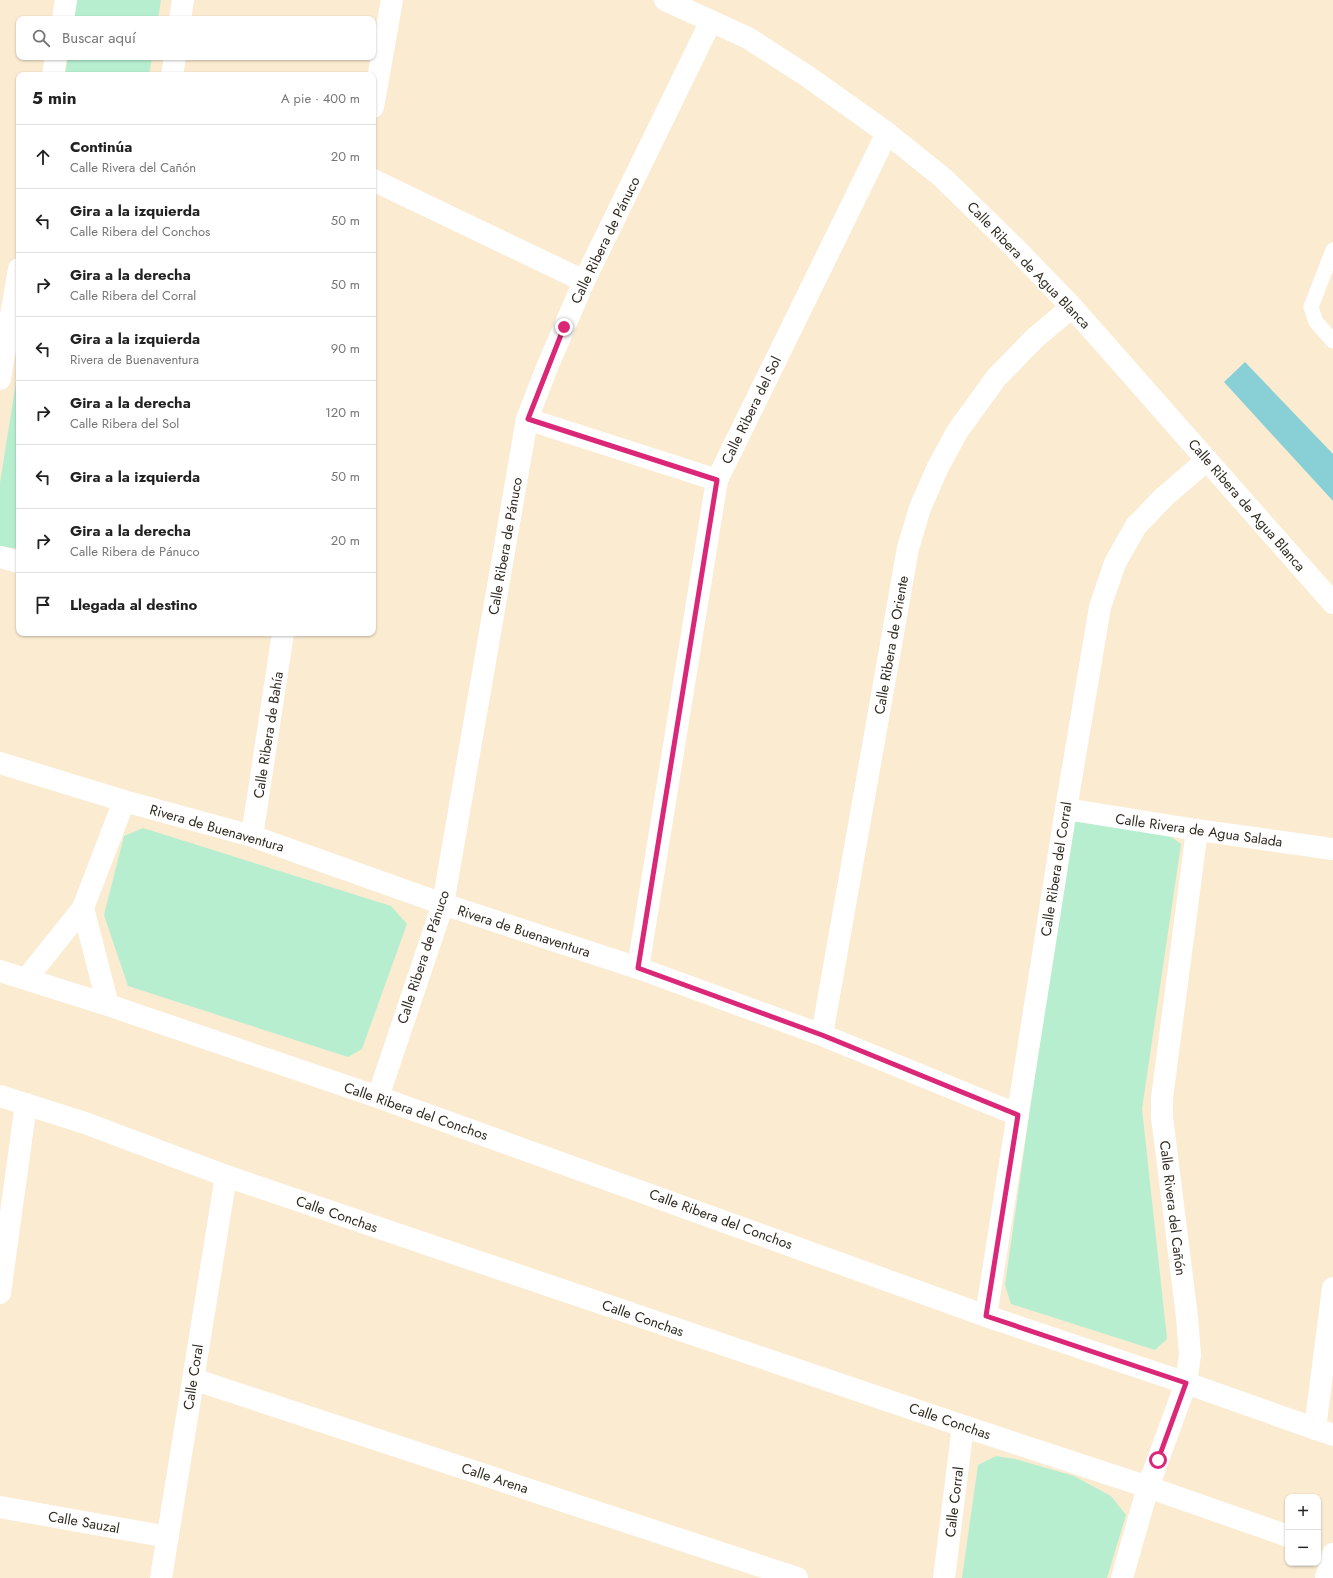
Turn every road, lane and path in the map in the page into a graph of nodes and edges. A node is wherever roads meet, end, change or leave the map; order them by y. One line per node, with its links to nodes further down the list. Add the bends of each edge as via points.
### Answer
1 (66, 0): 5 (street)
2 (183, 0): 6 (street)
3 (392, 0): 12 (street)
4 (665, 0): 7 (street, Calle Ribera de Agua Blanca)
5 (63, 16)
6 (180, 16)
7 (711, 21): 13 (street, Calle Ribera de Agua Blanca, via 748,38); 16 (street, Calle Ribera de Pánuco)
8 (56, 60): 10 (street)
9 (174, 60): 11 (street)
10 (54, 72)
11 (172, 72)
12 (376, 90)
13 (887, 133): 18 (street, Calle Ribera de Agua Blanca, via 943,178); 23 (street, Calle Ribera del Sol)
14 (376, 181): 16 (street)
15 (1333, 250): 19 (lane, via 1311,307 1316,322)
16 (584, 281): 21 (street, Calle Ribera de Pánuco)
17 (16, 286): 20 (street)
18 (1072, 307): 22 (street, Calle Ribera de Agua Blanca); 40 (street, Calle Ribera de Oriente, via 1035,338 996,378 957,432 920,508 908,548)
19 (1333, 341)
20 (0, 378)
21 (528, 419): 23 (street); 34 (street, Calle Ribera de Pánuco)
22 (1207, 460): 26 (street, Calle Ribera de Agua Blanca); 30 (street, Calle Ribera del Corral, via 1164,497 1136,526 1115,563 1100,607)
23 (717, 480): 36 (street, Calle Ribera del Sol)
24 (0, 557): 25 (street)
25 (16, 561)
26 (1333, 603)
27 (280, 636): 32 (street, Calle Ribera de Bahía)
28 (0, 763): 29 (street, Rivera de Buenaventura)
29 (124, 801): 32 (street, Rivera de Buenaventura); 35 (street)
30 (1066, 809): 31 (street, Calle Rivera de Agua Salada); 44 (street, Calle Ribera del Corral)
31 (1197, 830): 33 (street, Calle Rivera de Agua Salada); 50 (street, Calle Rivera del Cañón, via 1162,1098 1162,1117 1189,1342)
32 (252, 836): 34 (street, Rivera de Buenaventura)
33 (1333, 849)
34 (443, 904): 36 (street, Rivera de Buenaventura); 42 (street, Calle Ribera de Pánuco)
35 (83, 908): 38 (street); 39 (street)
36 (638, 968): 40 (street, Rivera de Buenaventura)
37 (0, 970): 38 (street)
38 (27, 978): 39 (street, Calle Ribera del Conchos)
39 (108, 1005): 42 (street, Calle Ribera del Conchos)
40 (822, 1035): 44 (street, Rivera de Buenaventura)
41 (0, 1096): 43 (street, Calle Conchas)
42 (378, 1097): 48 (street, Calle Ribera del Conchos)
43 (26, 1104): 45 (street, Calle Conchas, via 85,1123); 47 (street)
44 (1018, 1115): 48 (street, Calle Ribera del Corral)
45 (226, 1176): 49 (street, Calle Coral); 51 (street, Calle Conchas)
46 (1333, 1288): 52 (street)
47 (0, 1293)
48 (986, 1316): 50 (street, Calle Ribera del Conchos)
49 (193, 1379): 56 (street, Calle Coral); 59 (street, Calle Arena)
50 (1186, 1383): 52 (street, Calle Ribera del Conchos); 53 (street, Calle Rivera del Cañón)
51 (963, 1426): 53 (street, Calle Conchas); 62 (street, Calle Corral)
52 (1324, 1432)
53 (1148, 1487): 55 (street, Calle Conchas); 63 (street, Calle Rivera del Cañón)
54 (0, 1507): 56 (street, Calle Sauzal)
55 (1285, 1535)
56 (168, 1537): 60 (street, Calle Coral)
57 (1321, 1547): 58 (street)
58 (1333, 1553): 64 (street)
59 (749, 1570): 61 (street, Calle Arena)
60 (161, 1578)
61 (797, 1578)
62 (944, 1578)
63 (1122, 1578)
64 (1326, 1578)

